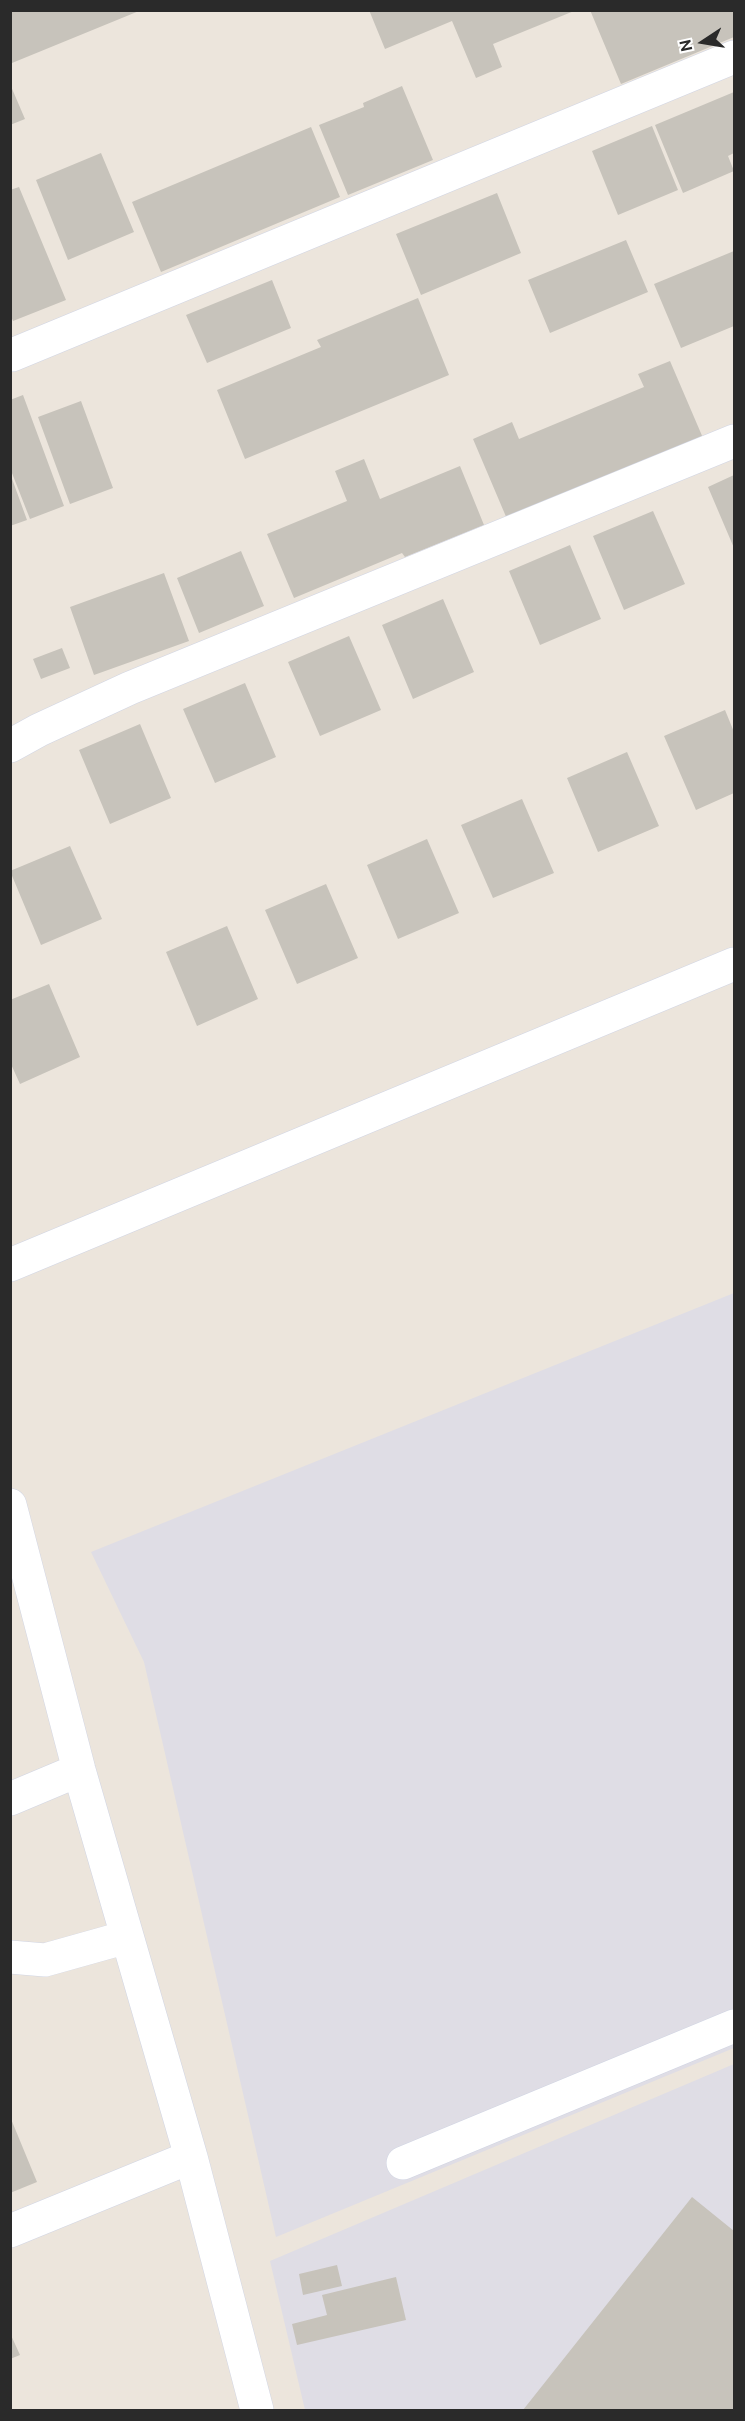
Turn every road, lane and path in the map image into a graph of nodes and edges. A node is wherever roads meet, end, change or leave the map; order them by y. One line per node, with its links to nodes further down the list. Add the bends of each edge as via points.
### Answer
1 (735, 57): 2 (street)
2 (12, 355)
3 (735, 441): 4 (street, via 130,688)
4 (10, 747)
5 (735, 964): 6 (street)
6 (10, 1265)
7 (10, 1505): 8 (street)
8 (79, 1770): 9 (street); 10 (street)
9 (10, 1799)
10 (127, 1937): 11 (street, via 45,1960); 13 (street)
11 (10, 1957)
12 (735, 2026): 14 (street)
13 (190, 2157): 15 (street); 16 (street)
14 (403, 2163)
15 (10, 2231)
16 (257, 2410)

